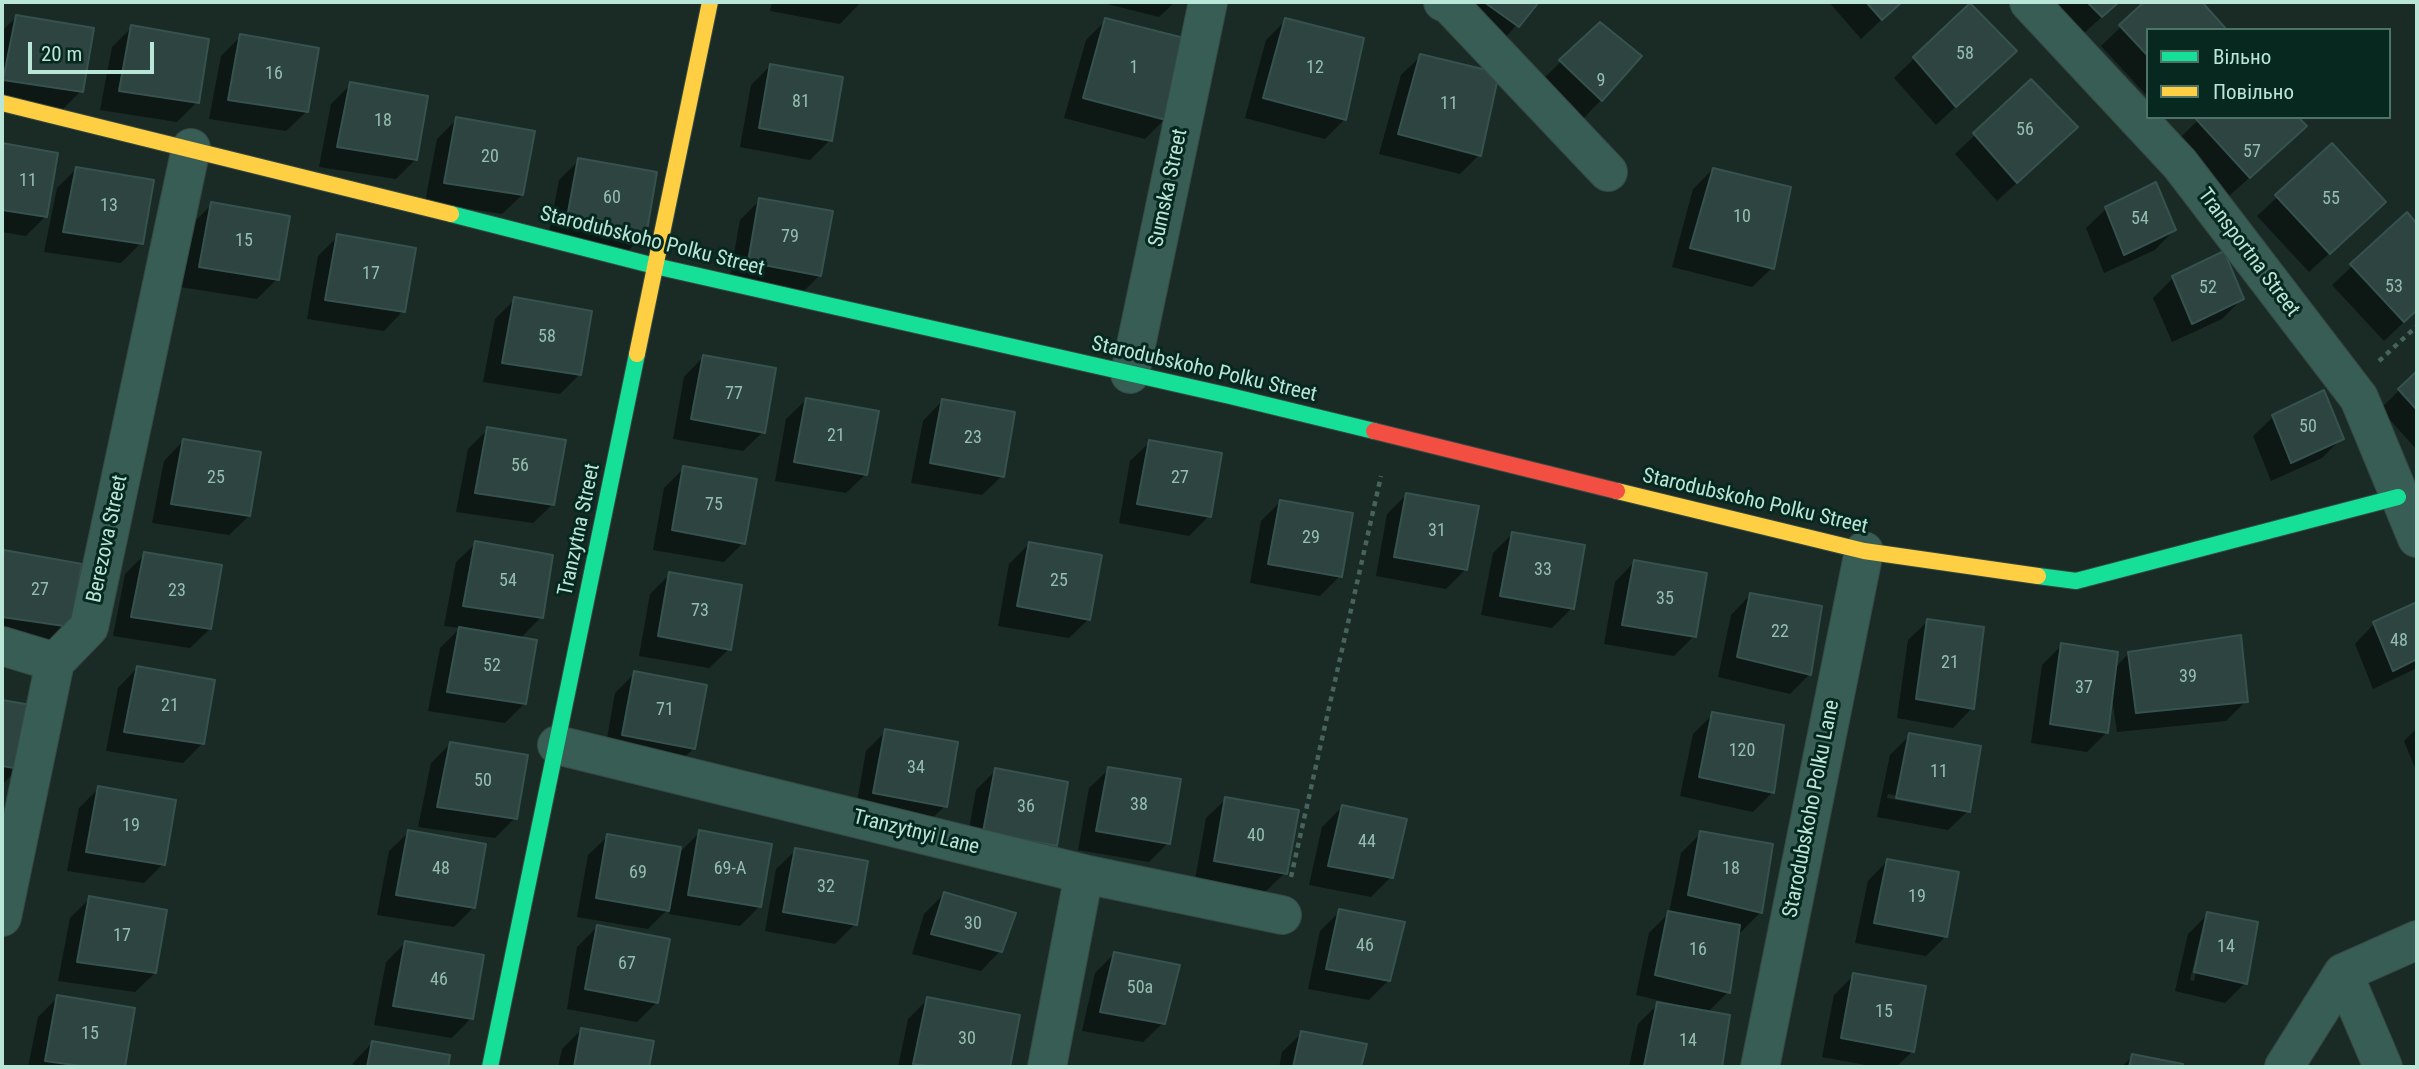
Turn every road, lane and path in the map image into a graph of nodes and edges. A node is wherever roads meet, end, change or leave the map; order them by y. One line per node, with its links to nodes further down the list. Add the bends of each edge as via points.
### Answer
1 (710, 2): 8 (street, Tranzytna Street)
2 (1208, 2): 10 (street, Sumska Street)
3 (1443, 2): 7 (street)
4 (2029, 2): 11 (street, Transportna Street, via 2180,164)
5 (2, 103): 6 (street, Starodubskoho Polku Street)
6 (191, 148): 8 (street, Starodubskoho Polku Street); 17 (street, Berezova Street, via 89,627)
7 (1608, 172)
8 (655, 266): 10 (street, Starodubskoho Polku Street); 18 (street, Tranzytna Street)
9 (2417, 326): 11 (path)
10 (1130, 374): 12 (street, Starodubskoho Polku Street)
11 (2350, 387): 13 (street, Transportna Street, via 2359,398)
12 (1390, 435): 15 (street, Starodubskoho Polku Street); 20 (path)
13 (2399, 497): 14 (street, Transportna Street); 15 (street, Starodubskoho Polku Street, via 2076,581)
14 (2417, 538)
15 (1864, 551): 26 (street, Starodubskoho Polku Lane)
16 (2, 646): 17 (street)
17 (55, 662): 21 (street)
18 (557, 745): 19 (street, Tranzytnyi Lane); 24 (street, Tranzytna Street)
19 (1084, 874): 20 (street, Tranzytnyi Lane); 25 (street)
20 (1282, 915)
21 (2, 917)
22 (2417, 940): 23 (street)
23 (2343, 973): 27 (street); 28 (street)
24 (490, 1067)
25 (1047, 1067)
26 (1760, 1067)
27 (2284, 1067)
28 (2383, 1067)

